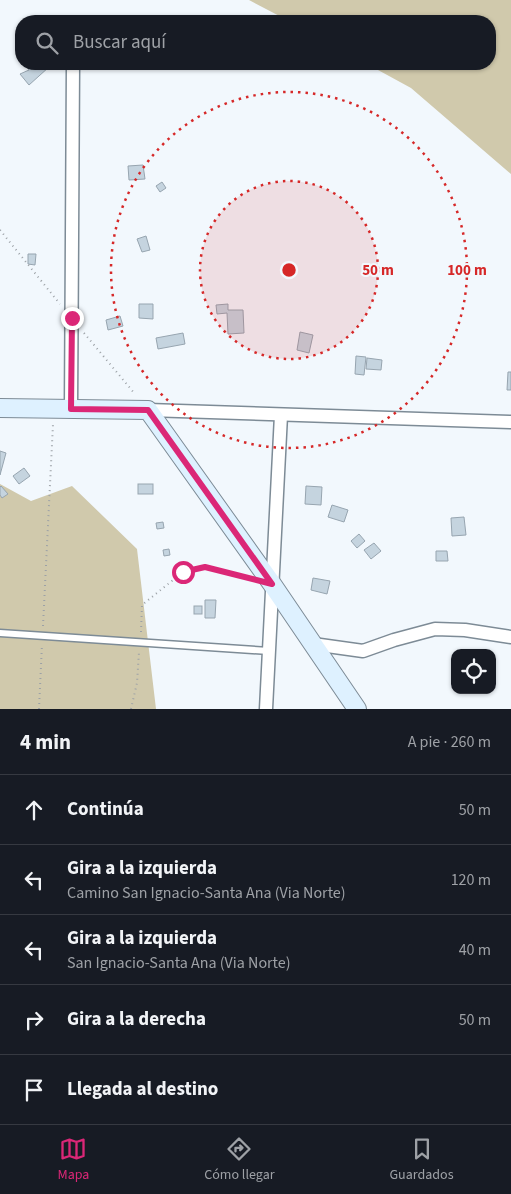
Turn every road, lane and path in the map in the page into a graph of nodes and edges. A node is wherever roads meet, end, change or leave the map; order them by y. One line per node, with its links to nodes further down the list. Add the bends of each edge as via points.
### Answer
1 (73, 70): 3 (street)
2 (0, 408): 3 (main road)
3 (62, 409): 4 (main road); 9 (path)
4 (148, 410): 5 (street); 7 (main road)
5 (281, 415): 6 (street); 7 (street)
6 (511, 422)
7 (272, 584): 11 (path, via 205,567 183,572 142,605); 12 (main road); 13 (street)
8 (0, 633): 9 (lane)
9 (43, 636): 11 (lane); 14 (path)
10 (511, 637): 12 (street, via 434,629 362,651)
11 (140, 642): 13 (lane); 15 (path)
12 (313, 644): 17 (main road)
13 (269, 651): 16 (street)
14 (39, 709)
15 (131, 709)
16 (266, 709)
17 (357, 709)

